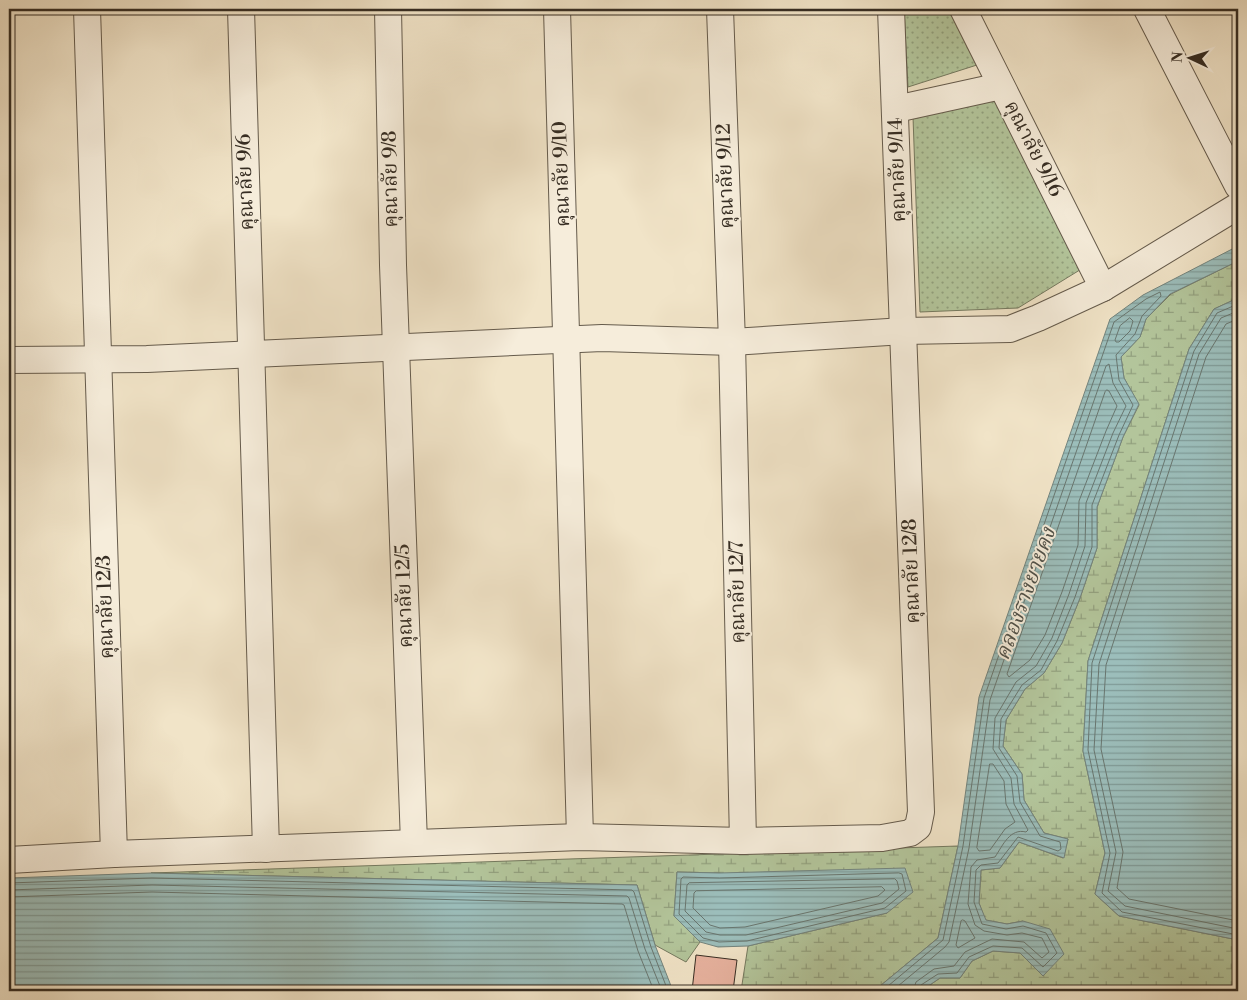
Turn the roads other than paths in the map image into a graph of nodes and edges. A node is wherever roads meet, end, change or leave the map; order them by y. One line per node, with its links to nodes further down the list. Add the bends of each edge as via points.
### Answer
1 (88, 9): 20 (street, คุณาลัย 12/3)
2 (240, 9): 18 (street, คุณาลัย 9/6)
3 (388, 9): 17 (street, คุณาลัย 9/8)
4 (557, 9): 15 (street, คุณาลัย 9/10)
5 (720, 9): 16 (street, คุณาลัย 9/12)
6 (891, 9): 10 (street, คุณาลัย 9/14)
7 (963, 9): 9 (street, คุณาลัย 9/16)
8 (1147, 9): 11 (street)
9 (1001, 86): 10 (street); 13 (street, คุณาลัย 9/16)
10 (896, 109): 14 (street, คุณาลัย 9/14)
11 (1238, 186)
12 (1238, 206): 13 (street)
13 (1103, 288): 14 (street, via 1010,329)
14 (904, 331): 16 (street); 22 (street, คุณาลัย 12/8, via 921,812 918,827 910,833 882,838)
15 (566, 340): 16 (street); 17 (street); 21 (street, คุณาลัย 9/10)
16 (732, 342): 22 (street, คุณาลัย 12/7)
17 (396, 348): 18 (street); 23 (street, คุณาลัย 12/5)
18 (251, 355): 20 (street); 24 (street, คุณาลัย 9/6)
19 (9, 360): 20 (street)
20 (99, 360): 25 (street, คุณาลัย 12/3)
21 (580, 837): 22 (street); 23 (street)
22 (743, 841)
23 (414, 843): 24 (street)
24 (266, 849): 25 (street)
25 (114, 854): 26 (street)
26 (9, 860)

